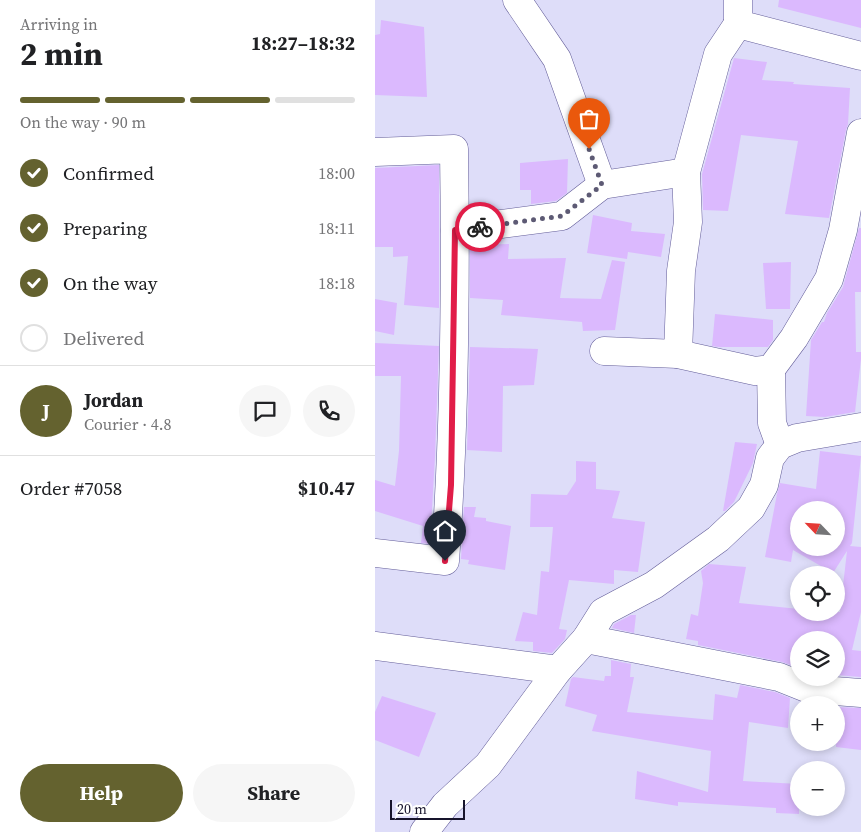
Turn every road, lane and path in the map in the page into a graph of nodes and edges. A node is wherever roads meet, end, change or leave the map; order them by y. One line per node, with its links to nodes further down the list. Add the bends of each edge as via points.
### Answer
1 (517, 0): 7 (street, via 557,59)
2 (738, 12): 3 (street); 6 (street, via 718,54)
3 (861, 56)
4 (861, 134): 11 (street, via 843,230 829,278 794,338)
5 (375, 152): 8 (street, via 455,149)
6 (686, 172): 7 (street); 10 (street, via 688,222 681,272)
7 (602, 185): 8 (street, via 562,216)
8 (455, 230): 14 (street, via 451,485 445,561)
9 (604, 351): 10 (street)
10 (678, 354): 11 (street, via 755,370)
11 (771, 369): 13 (street, via 772,423)
12 (861, 427): 13 (street, via 797,438)
13 (780, 445): 15 (street, via 770,458 764,484 751,508 718,539 653,584 603,612)
14 (375, 553)
15 (586, 639): 17 (street); 18 (street, via 779,677 809,689)
16 (375, 646): 17 (street)
17 (558, 670): 19 (street, via 488,765 445,805)
18 (861, 693)
19 (424, 832)

